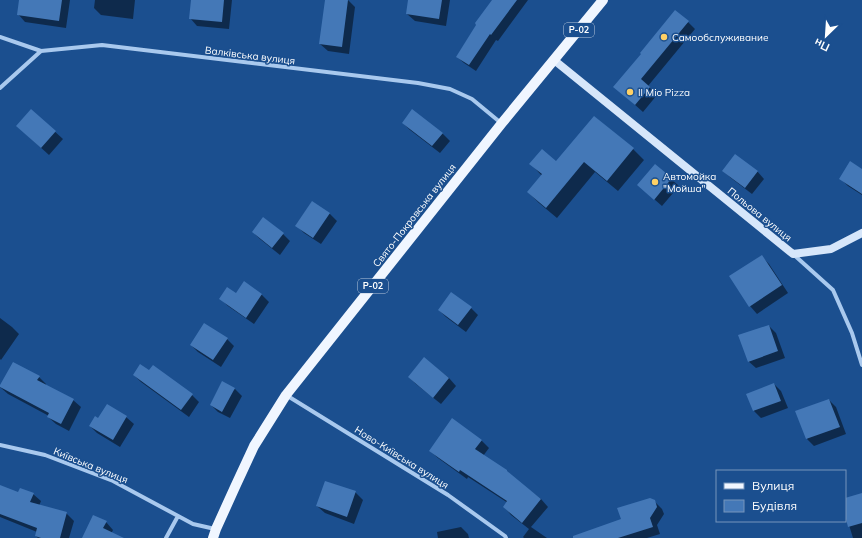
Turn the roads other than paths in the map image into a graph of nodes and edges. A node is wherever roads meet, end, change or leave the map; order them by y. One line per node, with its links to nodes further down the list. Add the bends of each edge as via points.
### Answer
1 (603, 0): 4 (main road, Свято-Покровська вулиця / Р-02)
2 (0, 37): 3 (street)
3 (41, 50): 5 (street); 6 (street, Валківська вулиця, via 102,45 418,83 450,89 472,99)
4 (554, 60): 6 (main road, Свято-Покровська вулиця / Р-02); 8 (street, Польова вулиця)
5 (0, 88)
6 (502, 123): 10 (main road, Свято-Покровська вулиця / Р-02)
7 (862, 234): 8 (street, via 831,249)
8 (793, 254): 9 (street, Польова вулиця, via 833,290 852,333)
9 (862, 365)
10 (286, 395): 13 (main road, Свято-Покровська вулиця / Р-02, via 254,446); 15 (street, Ново-Київська вулиця, via 448,495)
11 (0, 445): 12 (street, Київська вулиця, via 45,455 113,481)
12 (178, 516): 13 (street, Київська вулиця); 14 (street)
13 (214, 533)
14 (166, 538)
15 (506, 538)

